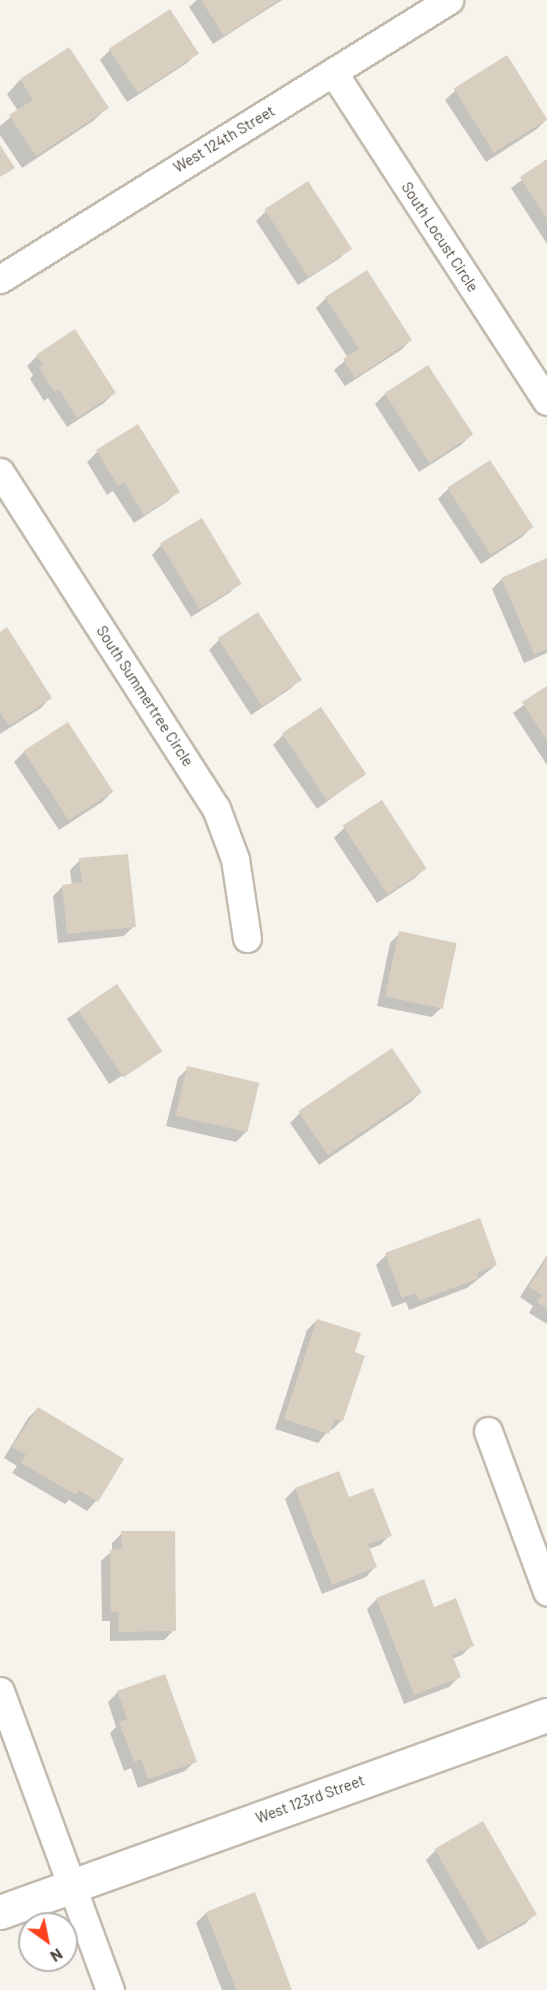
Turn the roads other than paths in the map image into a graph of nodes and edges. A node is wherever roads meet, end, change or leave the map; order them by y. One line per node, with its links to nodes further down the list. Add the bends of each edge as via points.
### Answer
1 (449, 0): 2 (street, West 124th Street)
2 (333, 72): 3 (street, West 124th Street); 4 (street, South Locust Circle)
3 (0, 279)
4 (547, 401)
5 (0, 472): 6 (street, South Summertree Circle, via 216,808 235,859)
6 (247, 938)
7 (488, 1431): 8 (street)
8 (547, 1591)
9 (0, 1691): 11 (street)
10 (547, 1715): 11 (street, West 123rd Street)
11 (72, 1885): 12 (street, West 123rd Street); 13 (street)
12 (0, 1912)
13 (110, 1990)

